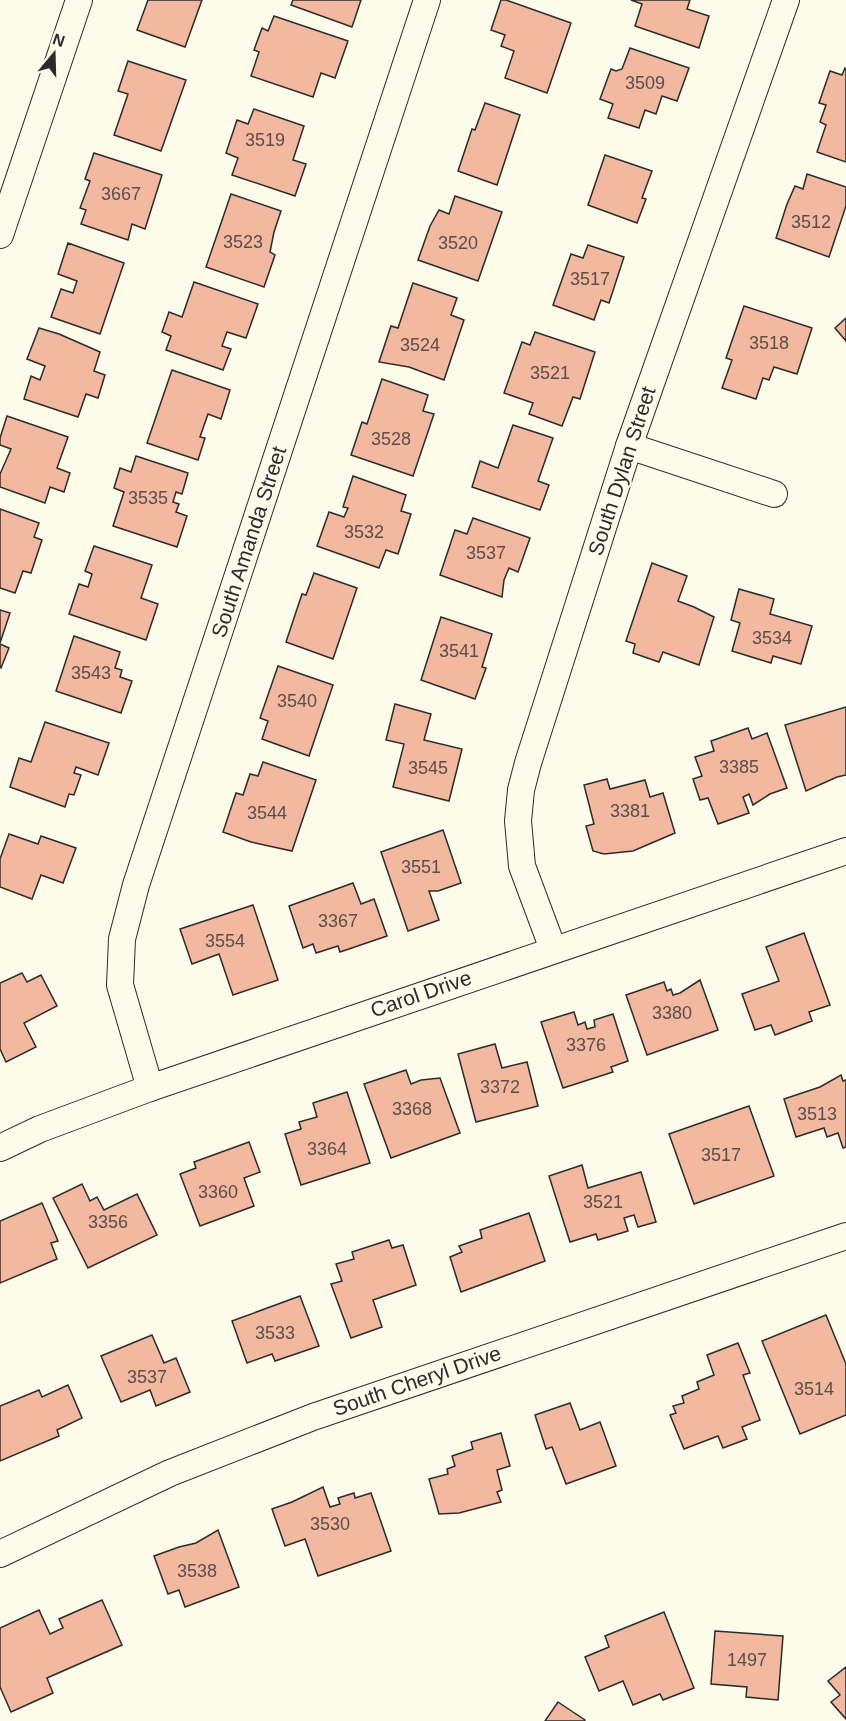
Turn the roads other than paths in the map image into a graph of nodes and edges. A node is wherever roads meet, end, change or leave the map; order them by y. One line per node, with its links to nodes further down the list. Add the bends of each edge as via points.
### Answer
1 (79, 0): 4 (street)
2 (427, 0): 9 (street, South Amanda Street, via 122,939 120,985)
3 (786, 0): 5 (street, South Dylan Street)
4 (0, 235)
5 (629, 446): 6 (street); 8 (street, South Dylan Street, via 521,790 518,821 522,866)
6 (774, 494)
7 (846, 850): 8 (street, Carol Drive)
8 (553, 949): 9 (street, Carol Drive)
9 (150, 1088): 10 (street, Carol Drive)
10 (0, 1148)
11 (846, 1236): 12 (street, South Cheryl Drive, via 313,1417 170,1473)
12 (0, 1554)

